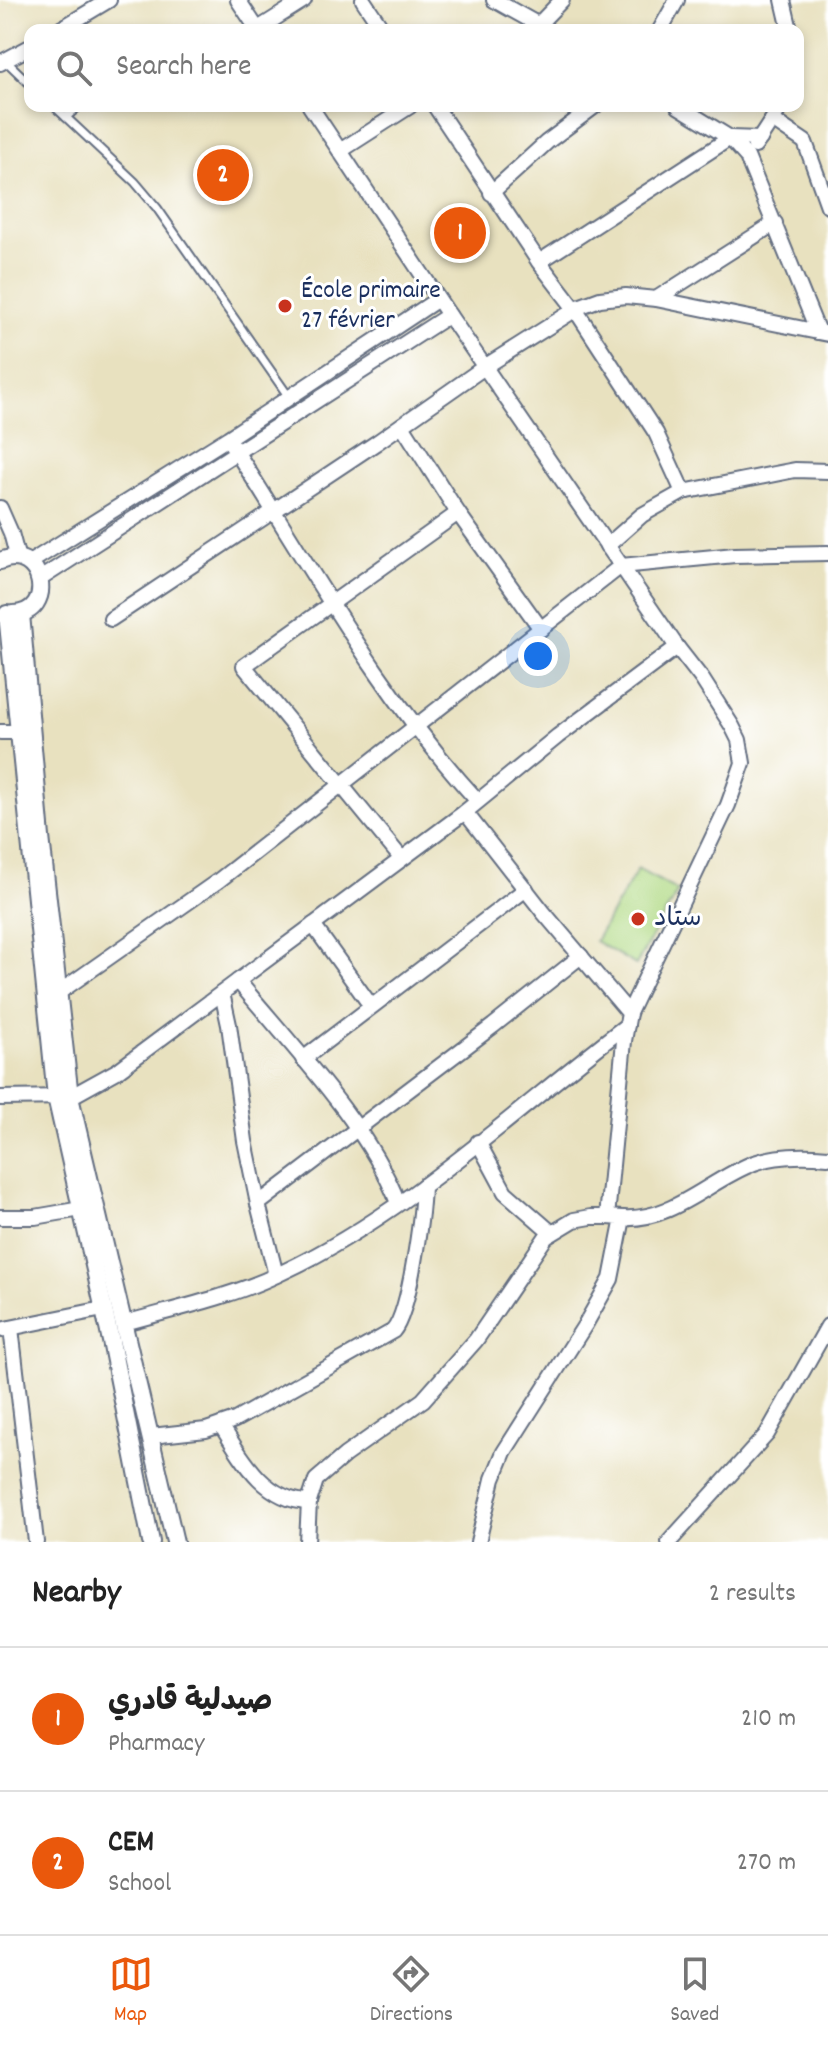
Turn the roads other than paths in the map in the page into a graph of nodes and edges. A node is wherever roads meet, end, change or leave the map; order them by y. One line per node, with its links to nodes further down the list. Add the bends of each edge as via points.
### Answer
1 (109, 0): 9 (street)
2 (238, 0): 10 (street)
3 (304, 0): 11 (street)
4 (363, 0): 12 (street)
5 (494, 0): 13 (street)
6 (562, 0): 14 (street)
7 (677, 0): 15 (street)
8 (783, 0): 16 (street)
9 (69, 24)
10 (254, 24)
11 (267, 24)
12 (379, 24)
13 (533, 24)
14 (543, 24)
15 (663, 24)
16 (789, 24)
17 (24, 50): 18 (street)
18 (2, 61): 19 (lane)
19 (24, 79)
20 (61, 112): 28 (lane)
21 (72, 112): 28 (lane)
22 (314, 112): 32 (street)
23 (401, 112): 32 (street)
24 (439, 112): 34 (street)
25 (587, 112): 34 (street)
26 (688, 112): 30 (street)
27 (778, 112): 29 (street)
28 (66, 117): 44 (lane, via 157,208)
29 (774, 121): 31 (street); 35 (street, via 805,142)
30 (730, 138): 31 (street); 33 (street); 37 (street)
31 (760, 139): 33 (street)
32 (340, 151): 38 (street)
33 (747, 157): 36 (street)
34 (491, 193): 37 (street)
35 (828, 206)
36 (775, 223): 39 (street); 42 (street)
37 (539, 262): 40 (street)
38 (438, 299): 41 (street); 44 (street)
39 (656, 299): 40 (street, via 600,299); 42 (street)
40 (575, 309): 43 (street); 49 (street, via 656,433)
41 (449, 315): 43 (street); 47 (street)
42 (823, 333)
43 (486, 366): 45 (street); 53 (street)
44 (289, 397): 46 (street)
45 (402, 425): 51 (street); 52 (street)
46 (228, 438): 47 (street); 56 (street)
47 (237, 453): 51 (street); 58 (street)
48 (828, 471): 49 (street, via 795,470)
49 (683, 492): 53 (street, via 642,515)
50 (0, 508): 56 (street)
51 (273, 512): 59 (street); 61 (street)
52 (458, 513): 59 (street); 62 (street)
53 (607, 546): 57 (street)
54 (828, 553): 57 (street)
55 (0, 561): 56 (street)
56 (23, 561): 58 (street)
57 (621, 566): 62 (street); 63 (street)
58 (40, 579): 60 (street, via 32,607)
59 (330, 604): 64 (street); 66 (street, via 244,666)
60 (9, 613): 65 (street); 74 (street)
61 (111, 619)
62 (541, 629): 64 (street)
63 (677, 647): 67 (street); 77 (street, via 732,726 743,763)
64 (417, 727): 66 (street); 67 (street)
65 (8, 732): 79 (street)
66 (341, 785): 69 (street); 74 (street, via 218,881)
67 (477, 800): 68 (street)
68 (465, 812): 69 (street); 70 (street)
69 (401, 858): 71 (street)
70 (526, 889): 72 (street); 76 (street)
71 (313, 925): 73 (street); 76 (street)
72 (581, 956): 77 (street); 81 (street)
73 (238, 981): 75 (street); 78 (street)
74 (58, 993): 79 (street)
75 (222, 993): 79 (street, via 117,1071); 86 (street)
76 (371, 1006): 78 (street)
77 (628, 1019): 82 (street); 89 (street)
78 (303, 1059): 81 (street)
79 (63, 1097): 80 (street); 87 (street); 94 (street)
80 (0, 1098)
81 (356, 1128): 85 (street); 86 (street)
82 (478, 1142): 84 (street); 91 (street, via 505,1192)
83 (828, 1157): 90 (street, via 771,1158 666,1211)
84 (423, 1186): 85 (street); 97 (street, via 422,1217 397,1327)
85 (398, 1203): 92 (street, via 326,1251)
86 (258, 1204): 92 (street)
87 (81, 1209): 88 (street); 93 (street)
88 (0, 1217)
89 (607, 1217): 90 (street); 91 (street, via 574,1220)
90 (623, 1218): 104 (street, via 611,1279 504,1452)
91 (552, 1233): 99 (street, via 476,1340 423,1400 328,1468 316,1480)
92 (276, 1275): 94 (street, via 238,1292)
93 (103, 1309): 96 (street); 101 (street)
94 (125, 1323): 98 (street)
95 (828, 1326): 105 (street, via 767,1434)
96 (6, 1329): 100 (street)
97 (221, 1425): 98 (street); 99 (street, via 268,1489 292,1502)
98 (151, 1436): 102 (street)
99 (309, 1502): 103 (street)
100 (36, 1542)
101 (151, 1542)
102 (175, 1542)
103 (307, 1542)
104 (478, 1542)
105 (669, 1542)

